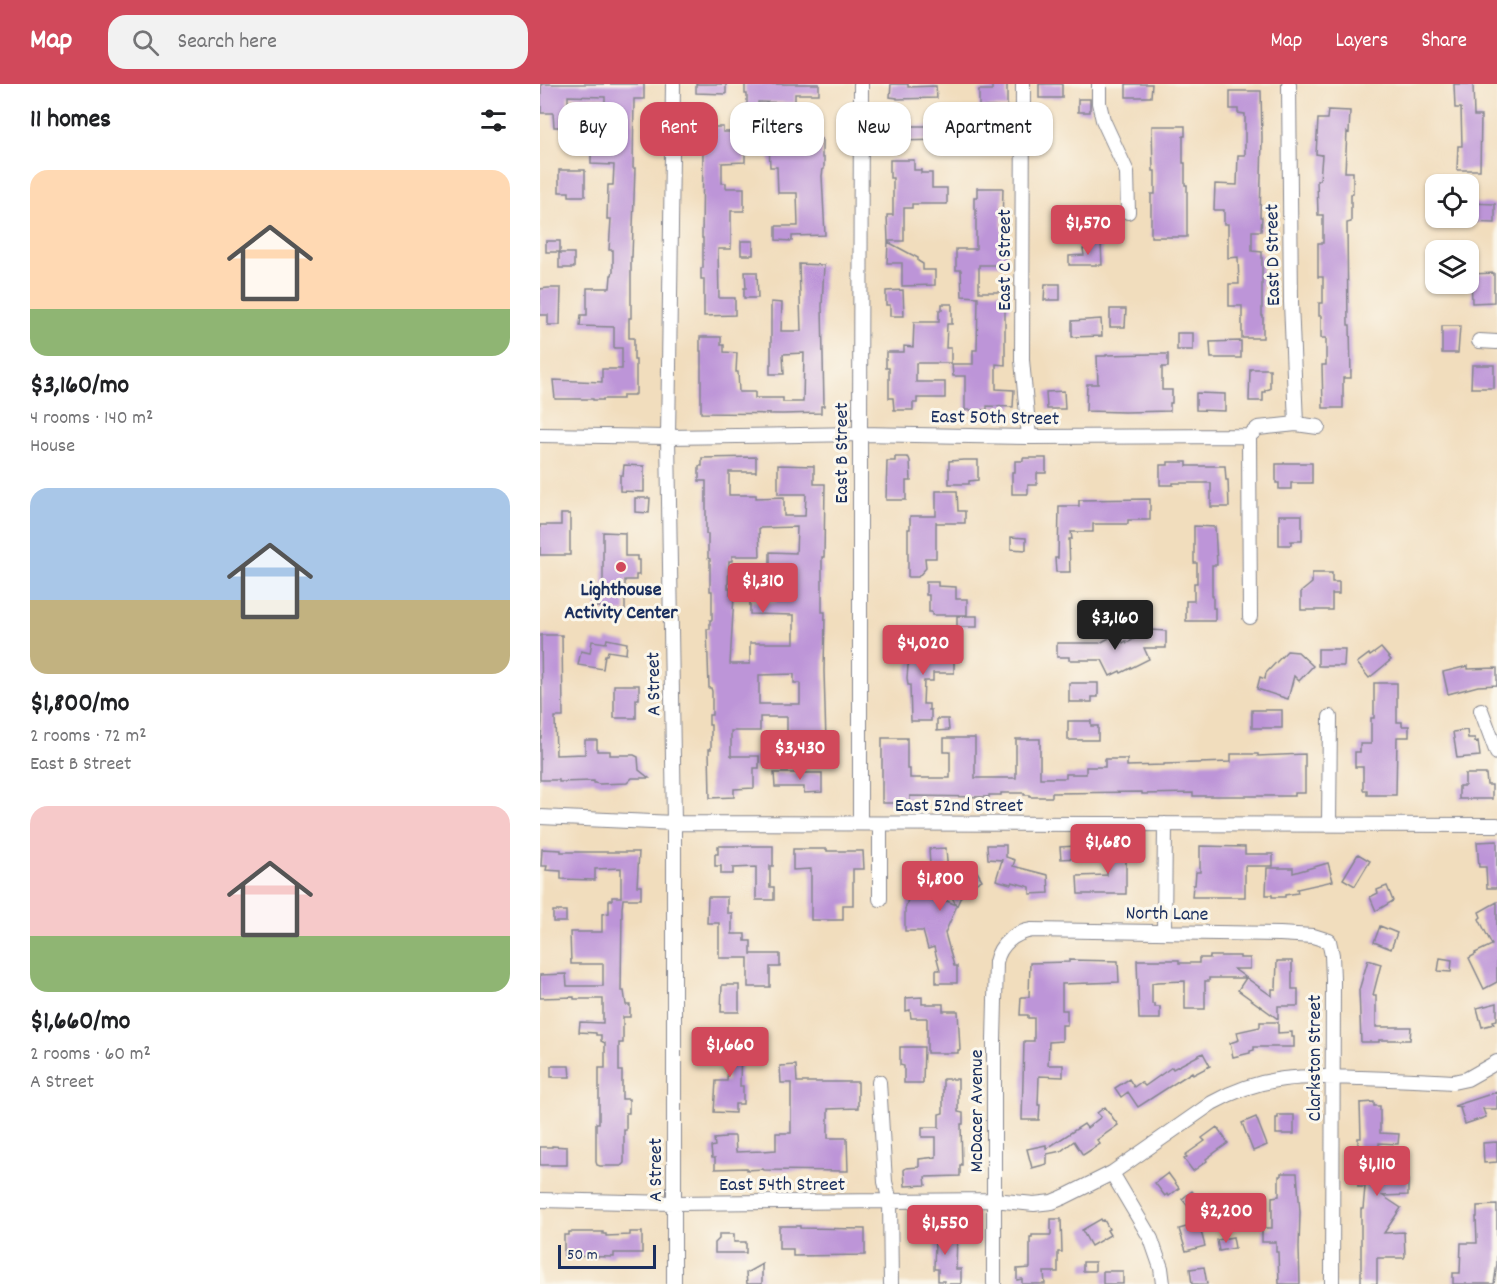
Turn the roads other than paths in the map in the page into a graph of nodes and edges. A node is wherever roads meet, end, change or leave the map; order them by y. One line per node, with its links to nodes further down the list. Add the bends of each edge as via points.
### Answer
1 (673, 84): 15 (street, A Street)
2 (861, 84): 11 (street, East B Street)
3 (1023, 84): 13 (street, East C Street, via 1022,360)
4 (1099, 84): 6 (street, via 1102,120 1127,172)
5 (1289, 84): 9 (street, East D Street)
6 (1128, 212)
7 (1479, 341): 8 (street)
8 (1497, 342)
9 (1296, 424): 10 (street, East 50th Street); 14 (street, East 50th Street, via 1258,428)
10 (1318, 427)
11 (860, 434): 13 (street, East 50th Street); 15 (street, East 50th Street); 22 (street, East B Street)
12 (540, 435): 15 (street, East 50th Street)
13 (1029, 436): 14 (street, East 50th Street)
14 (1249, 436): 16 (street)
15 (668, 437): 21 (street, A Street)
16 (1250, 617)
17 (1481, 710): 19 (street)
18 (1330, 717): 25 (street)
19 (1497, 753)
20 (540, 817): 21 (street, East 52nd Street)
21 (674, 823): 22 (street, East 52nd Street); 38 (street, A Street)
22 (860, 823): 23 (street, East 52nd Street)
23 (880, 824): 24 (street, East 52nd Street); 27 (street)
24 (1165, 824): 25 (street, East 52nd Street); 28 (street)
25 (1329, 824): 26 (street, East 52nd Street)
26 (1497, 825)
27 (880, 899)
28 (1164, 932): 29 (street, North Lane, via 1032,930); 30 (street, North Lane, via 1305,935)
29 (1007, 941): 36 (street, McDacer Avenue, via 996,962)
30 (1329, 941): 32 (street, Clarkston Street, via 1333,979)
31 (1497, 1062): 32 (street, East 54th Street, via 1453,1082)
32 (1332, 1077): 34 (street, East 54th Street, via 1275,1079 1228,1094); 43 (street, Clarkston Street)
33 (879, 1082): 37 (street, via 885,1182)
34 (1112, 1173): 36 (street, East 54th Street, via 1044,1204); 42 (street, via 1151,1239)
35 (540, 1200): 38 (street, East 54th Street)
36 (994, 1200): 37 (street, East 54th Street); 41 (street, McDacer Avenue)
37 (890, 1202): 38 (street, East 54th Street); 40 (street)
38 (674, 1203): 39 (street, A Street)
39 (674, 1284)
40 (891, 1284)
41 (994, 1284)
42 (1163, 1284)
43 (1332, 1284)

